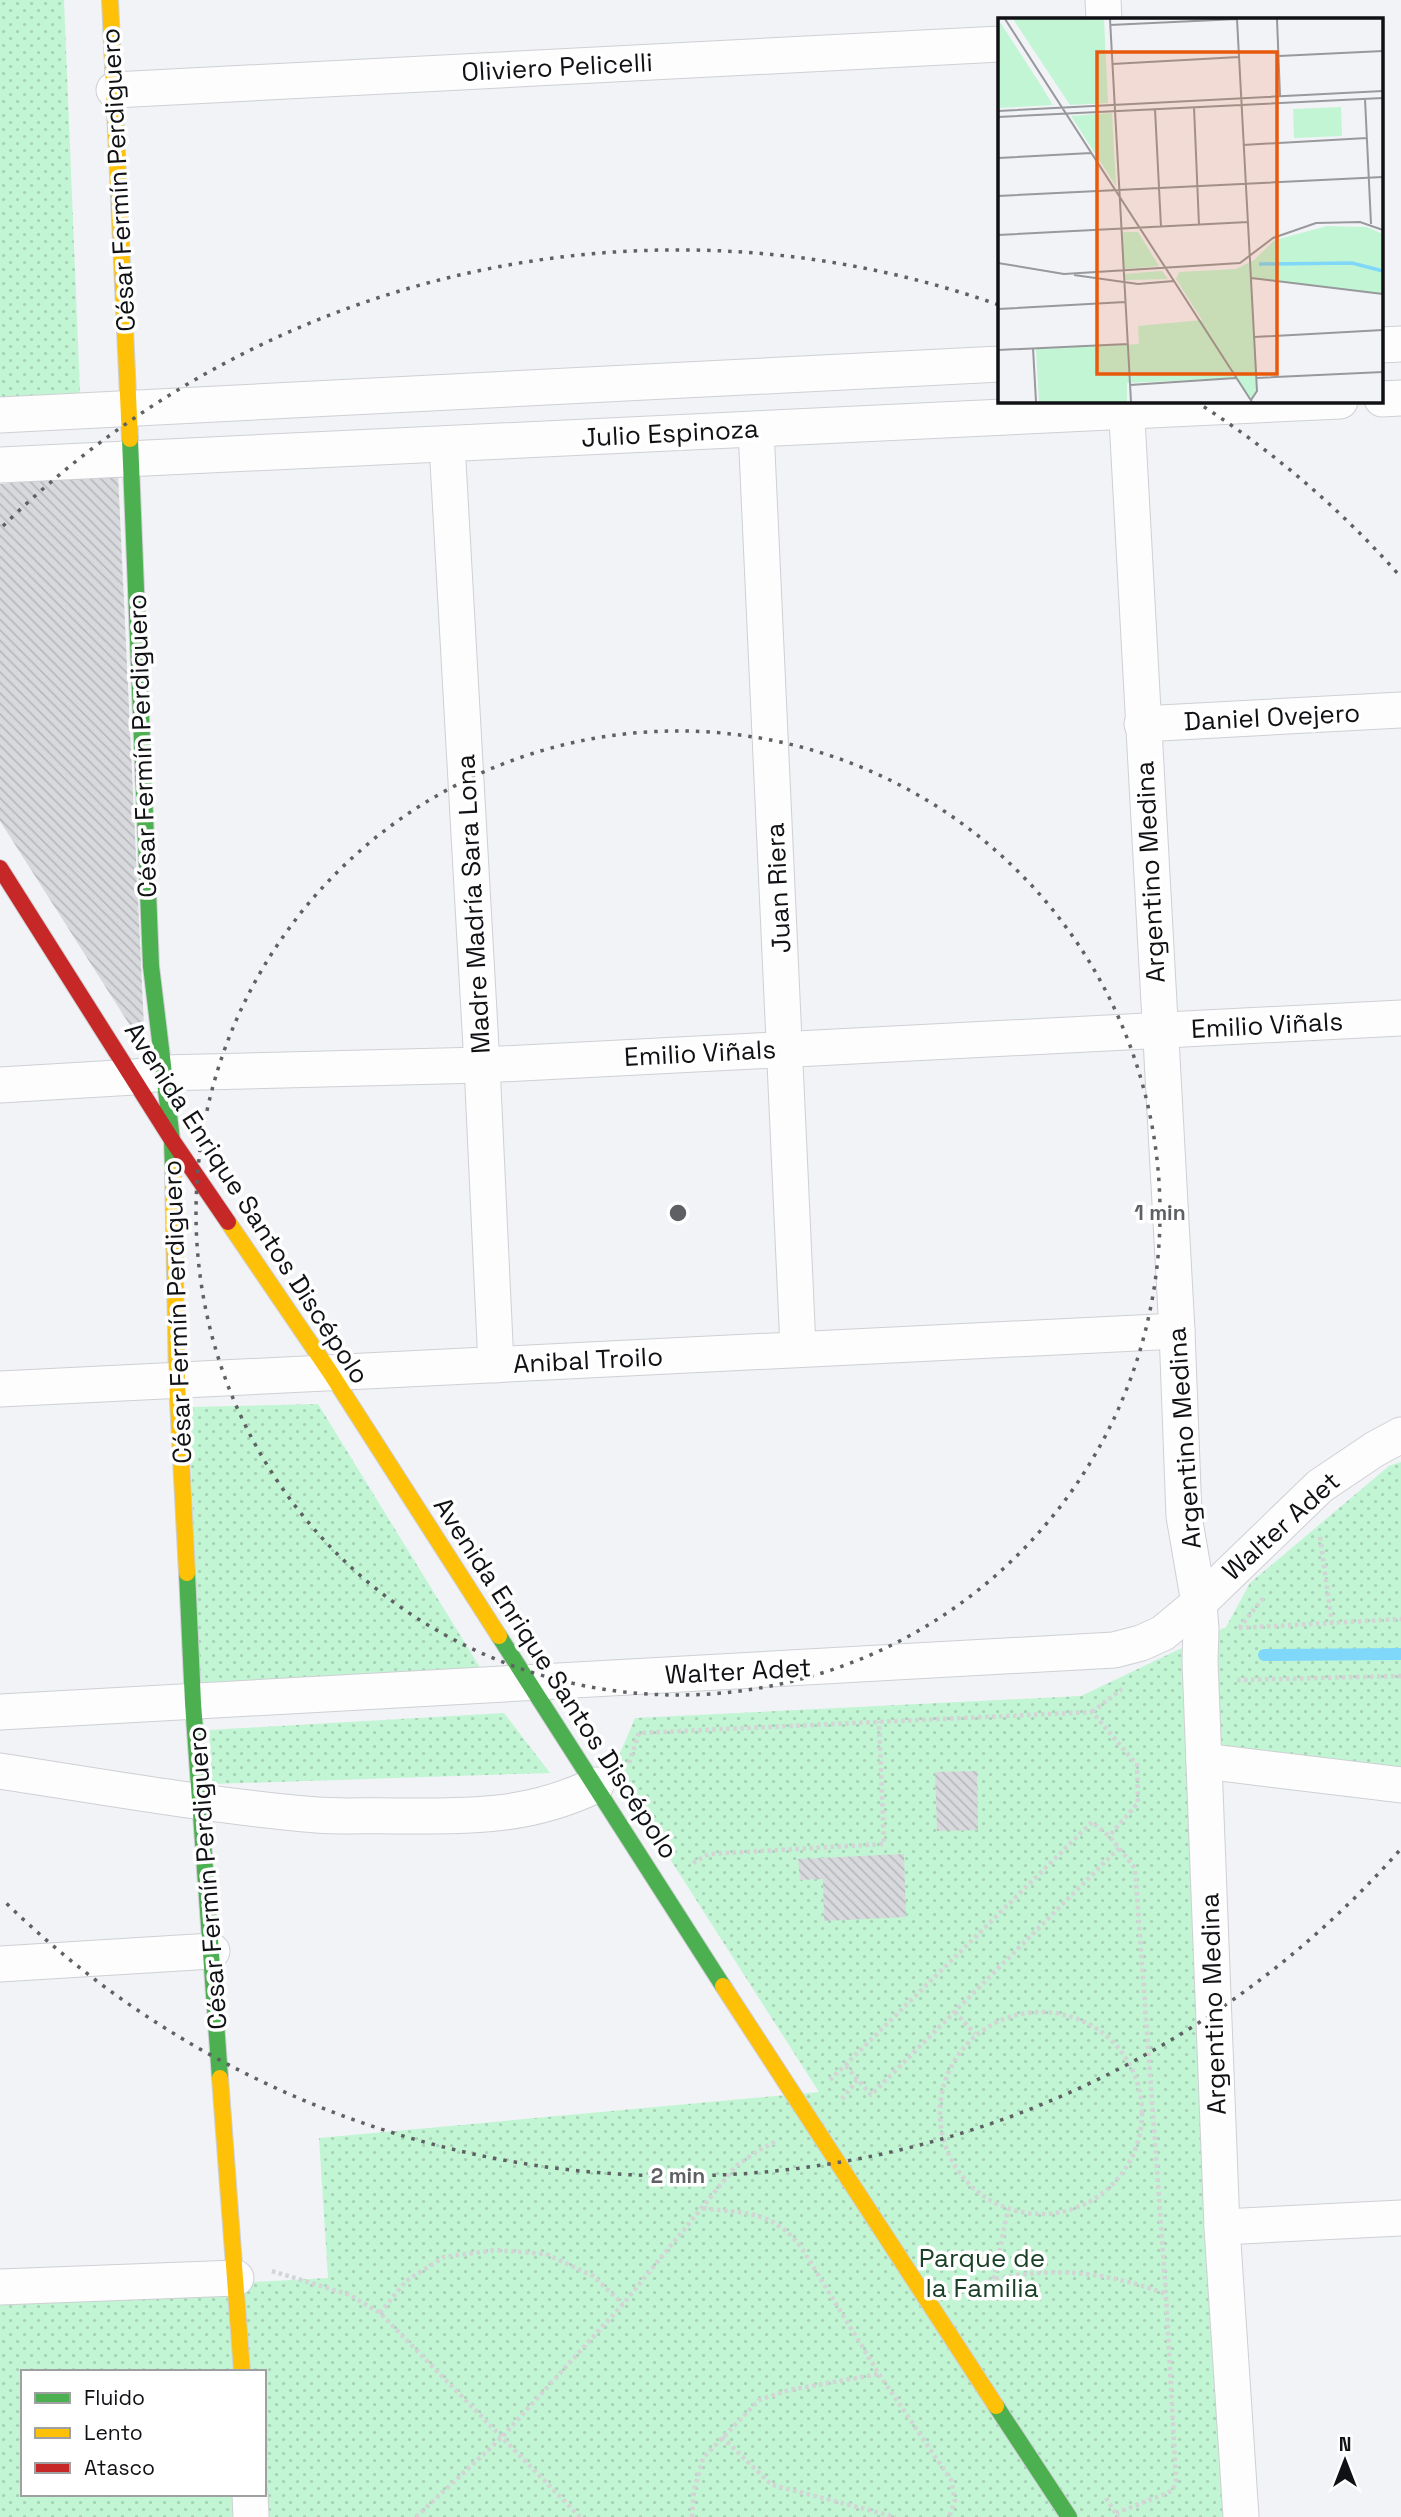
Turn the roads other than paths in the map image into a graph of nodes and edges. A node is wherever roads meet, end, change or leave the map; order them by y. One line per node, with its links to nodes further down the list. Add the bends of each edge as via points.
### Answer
1 (110, 0): 5 (street, César Fermín Perdiguero)
2 (1103, 0): 3 (street)
3 (1104, 18)
4 (998, 44): 5 (street, Oliviero Pelicelli)
5 (114, 90): 9 (street, César Fermín Perdiguero)
6 (998, 364): 9 (street, Julio Espinoza)
7 (1297, 402): 8 (street, Julio Espinoza)
8 (1126, 406): 11 (street, Julio Espinoza); 16 (street, Argentino Medina)
9 (129, 407): 10 (street, Julio Espinoza); 13 (street, César Fermín Perdiguero)
10 (0, 415)
11 (756, 429): 12 (street, Julio Espinoza); 20 (street, Juan Riera)
12 (447, 444): 13 (street, Julio Espinoza); 21 (street, Madre Madría Sara Lona)
13 (131, 459): 14 (street, Julio Espinoza); 22 (street, César Fermín Perdiguero, via 151,966)
14 (0, 465)
15 (1401, 710): 16 (street, Daniel Ovejero)
16 (1142, 724): 19 (street, Argentino Medina)
17 (0, 868): 22 (street, Avenida Enrique Santos Discépolo)
18 (1401, 1018): 19 (street, Emilio Viñals)
19 (1158, 1031): 20 (street, Emilio Viñals); 25 (street, Argentino Medina)
20 (786, 1049): 21 (street, Emilio Viñals); 26 (street, Juan Riera)
21 (482, 1065): 22 (street, Emilio Viñals); 27 (street, Madre Madría Sara Lona)
22 (148, 1075): 23 (street, Emilio Viñals); 24 (street, César Fermín Perdiguero); 24 (street, Avenida Enrique Santos Discépolo)
23 (0, 1085)
24 (172, 1140): 28 (street, Avenida Enrique Santos Discépolo); 29 (street, César Fermín Perdiguero)
25 (1177, 1331): 26 (street, Anibal Troilo); 32 (street, Argentino Medina, via 1184,1516)
26 (798, 1347): 27 (street, Anibal Troilo)
27 (496, 1365): 28 (street, Anibal Troilo)
28 (330, 1372): 29 (street, Anibal Troilo); 33 (street, Avenida Enrique Santos Discépolo)
29 (177, 1381): 30 (street, Anibal Troilo); 34 (street, César Fermín Perdiguero)
30 (0, 1389)
31 (1401, 1435): 32 (street, Walter Adet, via 1320,1486)
32 (1199, 1603): 33 (street, Walter Adet, via 1163,1633 1114,1650); 36 (street, Argentino Medina)
33 (530, 1682): 34 (street, Walter Adet); 38 (street, Avenida Enrique Santos Discépolo)
34 (193, 1703): 35 (street, Walter Adet); 40 (street, César Fermín Perdiguero)
35 (0, 1712)
36 (1204, 1761): 39 (street); 44 (street, Argentino Medina)
37 (0, 1771): 40 (street)
38 (611, 1778): 40 (street, via 565,1800 529,1810 466,1816 319,1815); 50 (street, Avenida Enrique Santos Discépolo, via 812,2125)
39 (1401, 1786)
40 (201, 1801): 41 (street, César Fermín Perdiguero)
41 (212, 1951): 42 (street); 45 (street, César Fermín Perdiguero)
42 (0, 1964)
43 (1401, 2218): 44 (street)
44 (1222, 2227): 51 (street, Argentino Medina)
45 (249, 2273): 46 (street); 47 (street, César Fermín Perdiguero)
46 (0, 2287)
47 (242, 2370)
48 (250, 2496): 49 (street)
49 (251, 2517)
50 (1069, 2517)
51 (1241, 2517)

